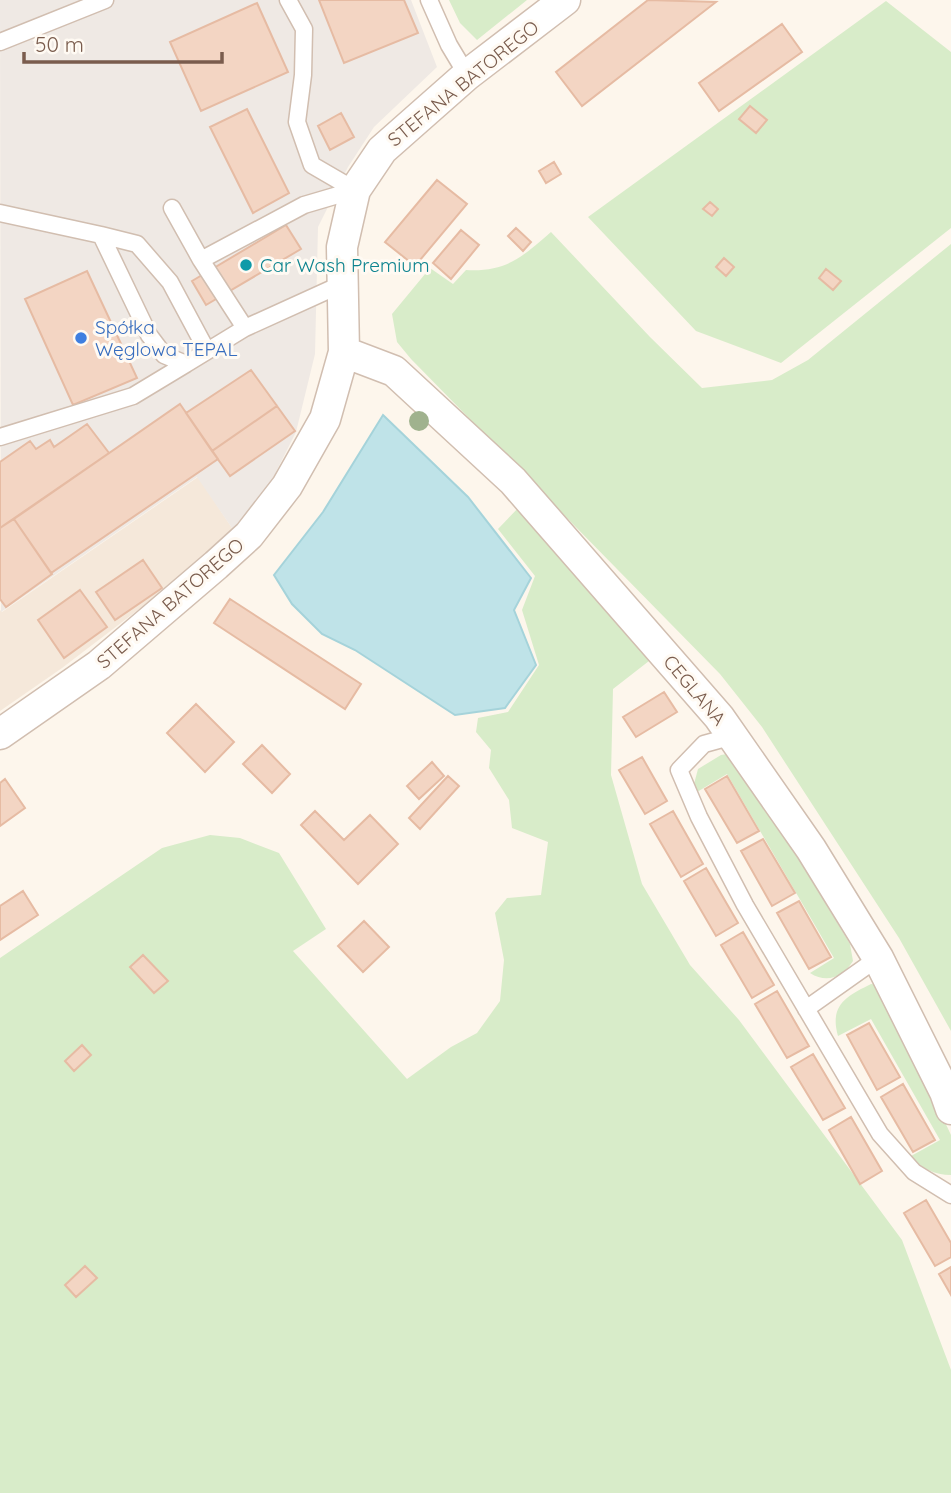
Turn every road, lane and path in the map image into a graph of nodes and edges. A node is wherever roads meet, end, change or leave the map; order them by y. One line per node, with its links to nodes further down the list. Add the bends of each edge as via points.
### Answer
1 (105, 0): 5 (lane)
2 (288, 0): 7 (lane, via 304,29 296,122 312,165)
3 (429, 0): 6 (lane)
4 (565, 0): 6 (street, STEFANA BATOREGO)
5 (0, 42)
6 (467, 75): 7 (street, STEFANA BATOREGO, via 382,150)
7 (355, 190): 11 (lane, via 304,205); 12 (street, STEFANA BATOREGO, via 342,247)
8 (172, 208): 11 (lane)
9 (0, 213): 10 (lane)
10 (101, 235): 14 (lane, via 137,244 170,282); 16 (lane, via 149,335 164,355)
11 (201, 260): 13 (lane)
12 (342, 284): 13 (lane); 15 (street, STEFANA BATOREGO)
13 (245, 328): 14 (lane)
14 (207, 351): 16 (lane)
15 (344, 352): 18 (street, STEFANA BATOREGO, via 324,419 287,486 249,535 99,665); 19 (street, CEGLANA, via 394,370 513,481)
16 (186, 364): 17 (lane, via 134,396)
17 (0, 437)
18 (0, 734)
19 (733, 736): 20 (street, CEGLANA, via 811,849); 21 (lane, via 704,744 679,771 745,905)
20 (878, 958): 21 (lane); 22 (street, CEGLANA)
21 (806, 1009): 23 (lane, via 880,1134 914,1172)
22 (951, 1109)
23 (951, 1195)

